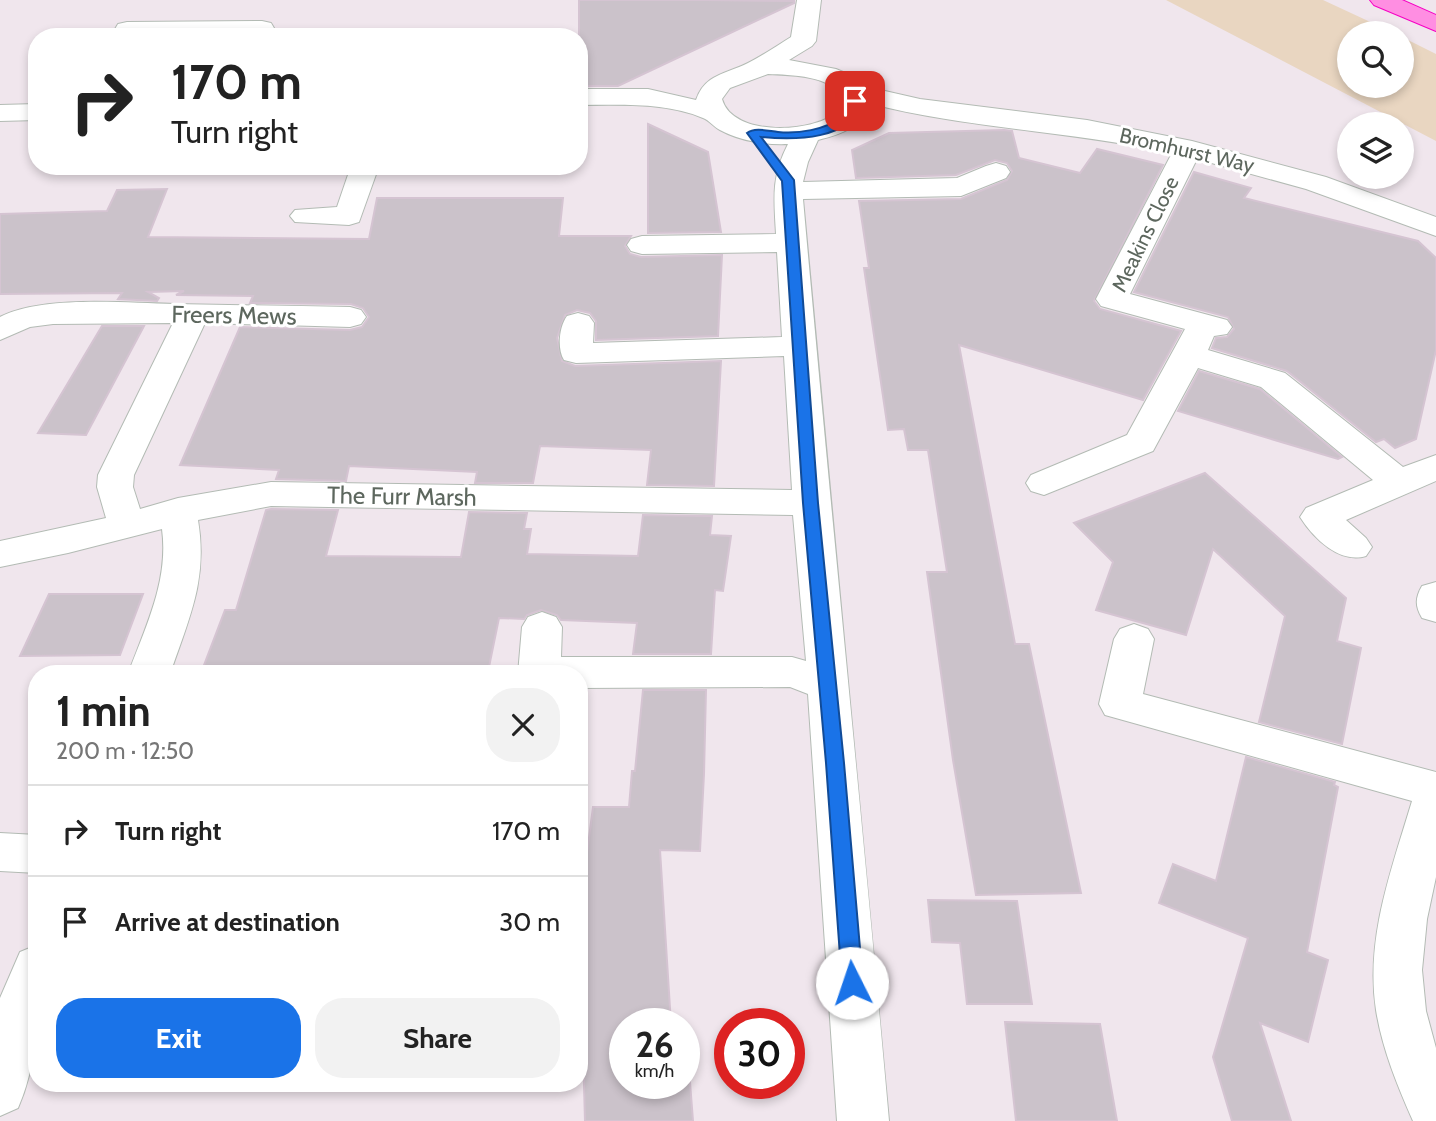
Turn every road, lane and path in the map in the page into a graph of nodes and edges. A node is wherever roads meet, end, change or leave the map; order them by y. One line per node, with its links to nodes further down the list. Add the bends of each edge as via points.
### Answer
1 (809, 0): 6 (street)
2 (1382, 0): 3 (highway)
3 (1436, 24)
4 (263, 25): 5 (street)
5 (161, 28)
6 (803, 41): 7 (street); 8 (street)
7 (757, 68): 8 (street, via 788,66); 9 (street)
8 (821, 72): 10 (street, Bromhurst Way)
9 (718, 83): 12 (street); 15 (street, via 711,92)
10 (852, 91): 13 (street, Bromhurst Way); 17 (street, via 855,101)
11 (588, 97): 12 (street)
12 (648, 97): 15 (street)
13 (929, 108): 17 (street, Bromhurst Way); 20 (street, Bromhurst Way, via 1056,123)
14 (28, 111): 16 (street)
15 (714, 112): 18 (street)
16 (0, 113)
17 (846, 120): 19 (street, Bromhurst Way)
18 (752, 133): 19 (street); 23 (street)
19 (807, 135): 23 (street, via 793,161)
20 (1186, 150): 25 (street, Bromhurst Way, via 1343,192); 33 (street, Meakins Close, via 1112,299 1210,326)
21 (996, 172): 23 (street, via 961,187)
22 (362, 175): 24 (street, via 349,216)
23 (788, 186): 26 (street)
24 (305, 216)
25 (1436, 227)
26 (791, 243): 27 (street); 32 (street)
27 (642, 245)
28 (193, 314): 29 (street, Freers Mews); 31 (street, Freers Mews, via 53,314 21,318); 39 (street, via 116,475)
29 (350, 317)
30 (578, 323): 32 (street, via 576,353)
31 (0, 330)
32 (800, 346): 37 (street)
33 (1189, 355): 35 (street, via 1140,443); 36 (street, via 1273,380)
34 (1436, 467): 36 (street)
35 (1044, 483)
36 (1400, 483): 40 (street, via 1319,517)
37 (811, 503): 38 (street, The Furr Marsh, via 271,494); 49 (street)
38 (177, 510): 39 (street, The Furr Marsh); 46 (street, via 184,550 181,583)
39 (126, 524): 41 (street, The Furr Marsh)
40 (1353, 547)
41 (0, 554)
42 (1436, 596): 43 (street)
43 (1436, 608)
44 (542, 627): 47 (street)
45 (1134, 639): 50 (street, via 1120,704)
46 (152, 665)
47 (540, 665)
48 (588, 673): 49 (street, via 792,673)
49 (829, 685): 56 (street)
50 (1436, 792): 55 (street, via 1400,944 1399,994 1407,1042)
51 (0, 852): 52 (street)
52 (28, 854)
53 (28, 990): 54 (street)
54 (0, 1091)
55 (1436, 1114)
56 (863, 1121)

